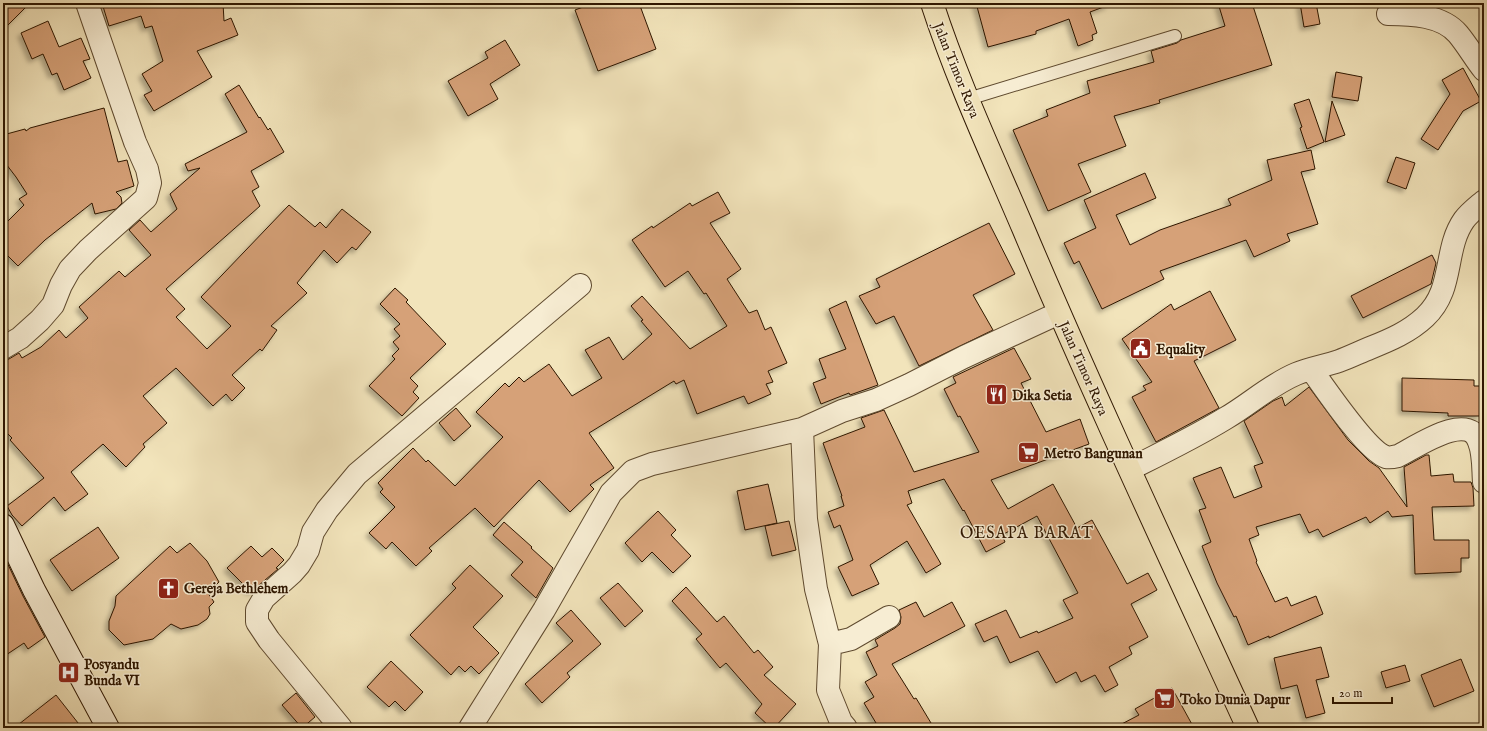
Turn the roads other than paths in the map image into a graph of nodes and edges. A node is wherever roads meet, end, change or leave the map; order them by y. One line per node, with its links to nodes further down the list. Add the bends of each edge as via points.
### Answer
1 (87, 3): 10 (street, via 150,183 146,198 70,269 53,304 40,320 20,338)
2 (932, 3): 6 (highway, Jalan Timor Raya)
3 (1388, 14): 5 (street, via 1426,17 1445,24 1458,34)
4 (1175, 36): 6 (lane)
5 (1484, 70)
6 (968, 99): 9 (highway, Jalan Timor Raya)
7 (1484, 201): 11 (street, via 1464,220 1454,246 1444,288 1434,308 1426,316 1399,336 1339,361)
8 (580, 285): 19 (street, via 357,474 327,510 313,532 308,550 299,565 264,598 257,610 256,622)
9 (1059, 313): 12 (street, via 876,400 842,410); 13 (highway, Jalan Timor Raya)
10 (3, 348)
11 (1311, 369): 13 (street, via 1279,382 1227,418); 14 (street, via 1370,445 1385,456 1398,456 1457,428 1470,431 1476,435 1480,443)
12 (802, 429): 17 (street, via 806,519 816,589); 20 (street, via 652,464 633,471 611,493 544,610)
13 (1130, 469): 22 (highway, Jalan Timor Raya)
14 (1484, 482)
15 (3, 525): 18 (street, via 34,590)
16 (889, 617): 17 (street, via 851,639)
17 (830, 644): 21 (street, via 828,690)
18 (108, 728)
19 (341, 728)
20 (470, 728)
21 (846, 728)
22 (1248, 728)

